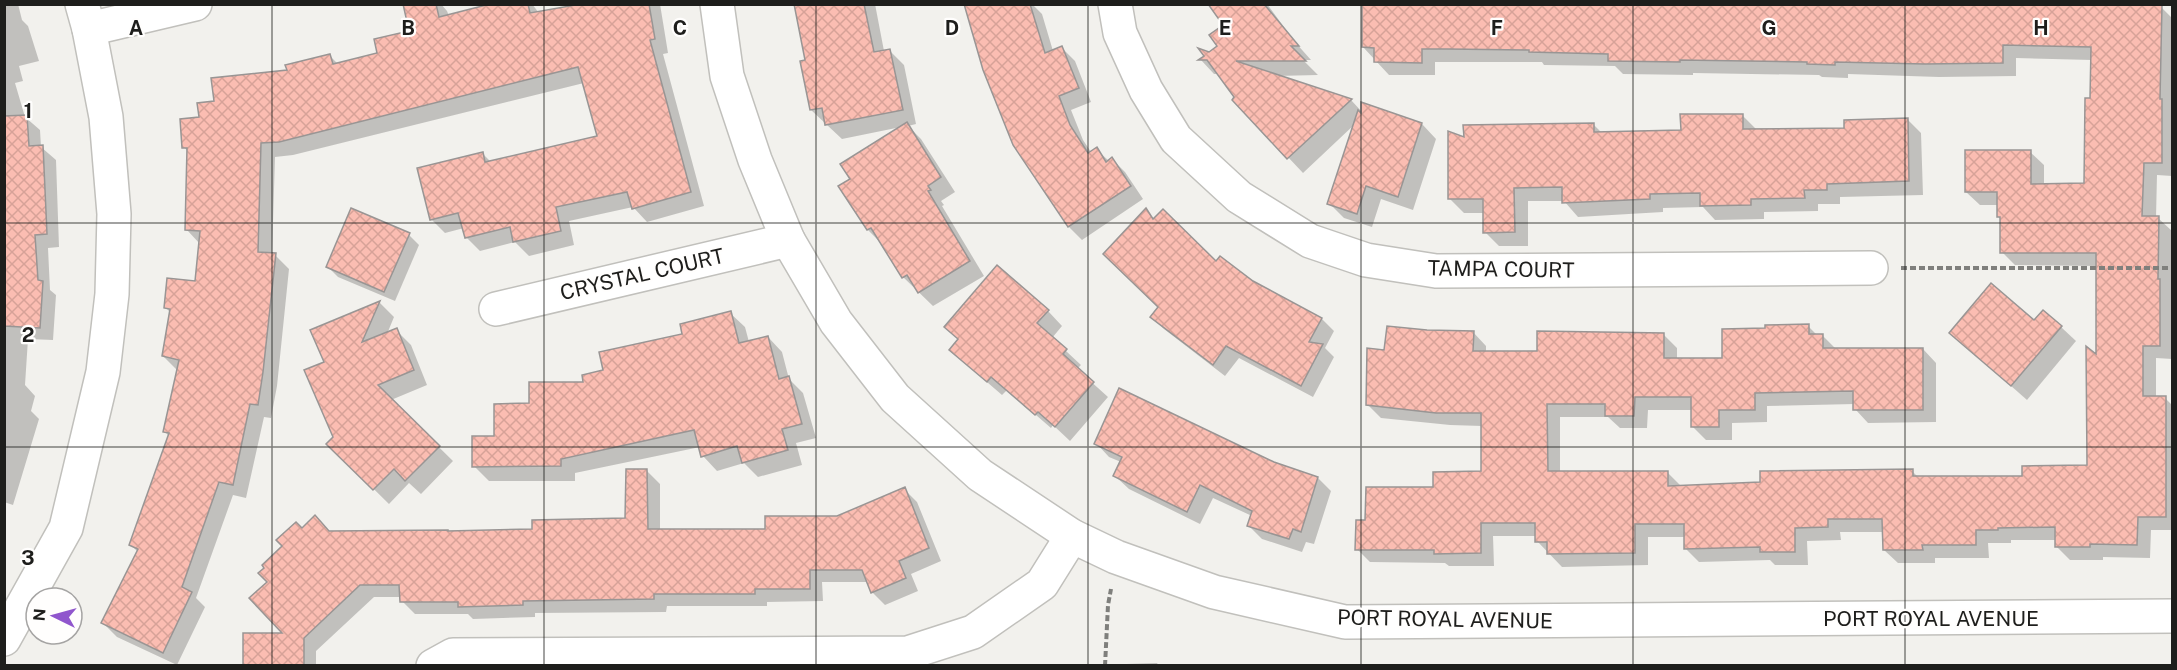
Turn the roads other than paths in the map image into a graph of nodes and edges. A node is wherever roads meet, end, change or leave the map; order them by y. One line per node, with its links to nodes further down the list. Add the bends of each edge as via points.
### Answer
1 (195, 4): 4 (street)
2 (717, 4): 5 (street, PORT ROYAL AVENUE, via 727,76 755,160)
3 (1115, 4): 6 (street, TAMPA COURT, via 1120,33 1146,90 1176,139 1239,197 1310,241 1366,260 1436,271)
4 (85, 17): 10 (street, via 106,117 114,214 112,294 103,372 66,528)
5 (788, 240): 7 (street, CRYSTAL COURT); 8 (street, PORT ROYAL AVENUE, via 836,322 895,398 980,476)
6 (1871, 268)
7 (496, 309)
8 (1072, 536): 9 (street, PORT ROYAL AVENUE, via 1116,558 1214,592 1345,622); 11 (street, via 1042,584 973,632 908,654 453,655)
9 (2172, 616)
10 (4, 639)
11 (433, 666)

